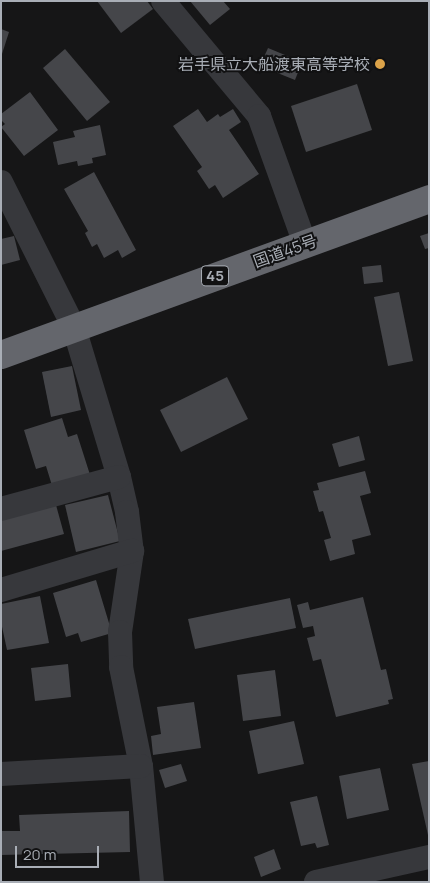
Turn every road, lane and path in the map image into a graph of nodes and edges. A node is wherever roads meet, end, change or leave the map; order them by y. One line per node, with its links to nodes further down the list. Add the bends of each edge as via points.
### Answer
1 (163, 1): 4 (street, via 259,116)
2 (1, 182): 5 (street)
3 (429, 199): 4 (highway, 国道45号 / 45)
4 (304, 244): 5 (highway, 国道45号 / 45)
5 (74, 328): 6 (highway, 国道45号 / 45); 7 (street)
6 (1, 355)
7 (119, 478): 8 (street); 9 (street)
8 (1, 509)
9 (132, 551): 10 (street); 11 (street, via 120,632 121,667)
10 (1, 590)
11 (141, 766): 12 (street); 14 (street)
12 (1, 774)
13 (429, 857): 15 (street)
14 (152, 882)
15 (316, 882)

